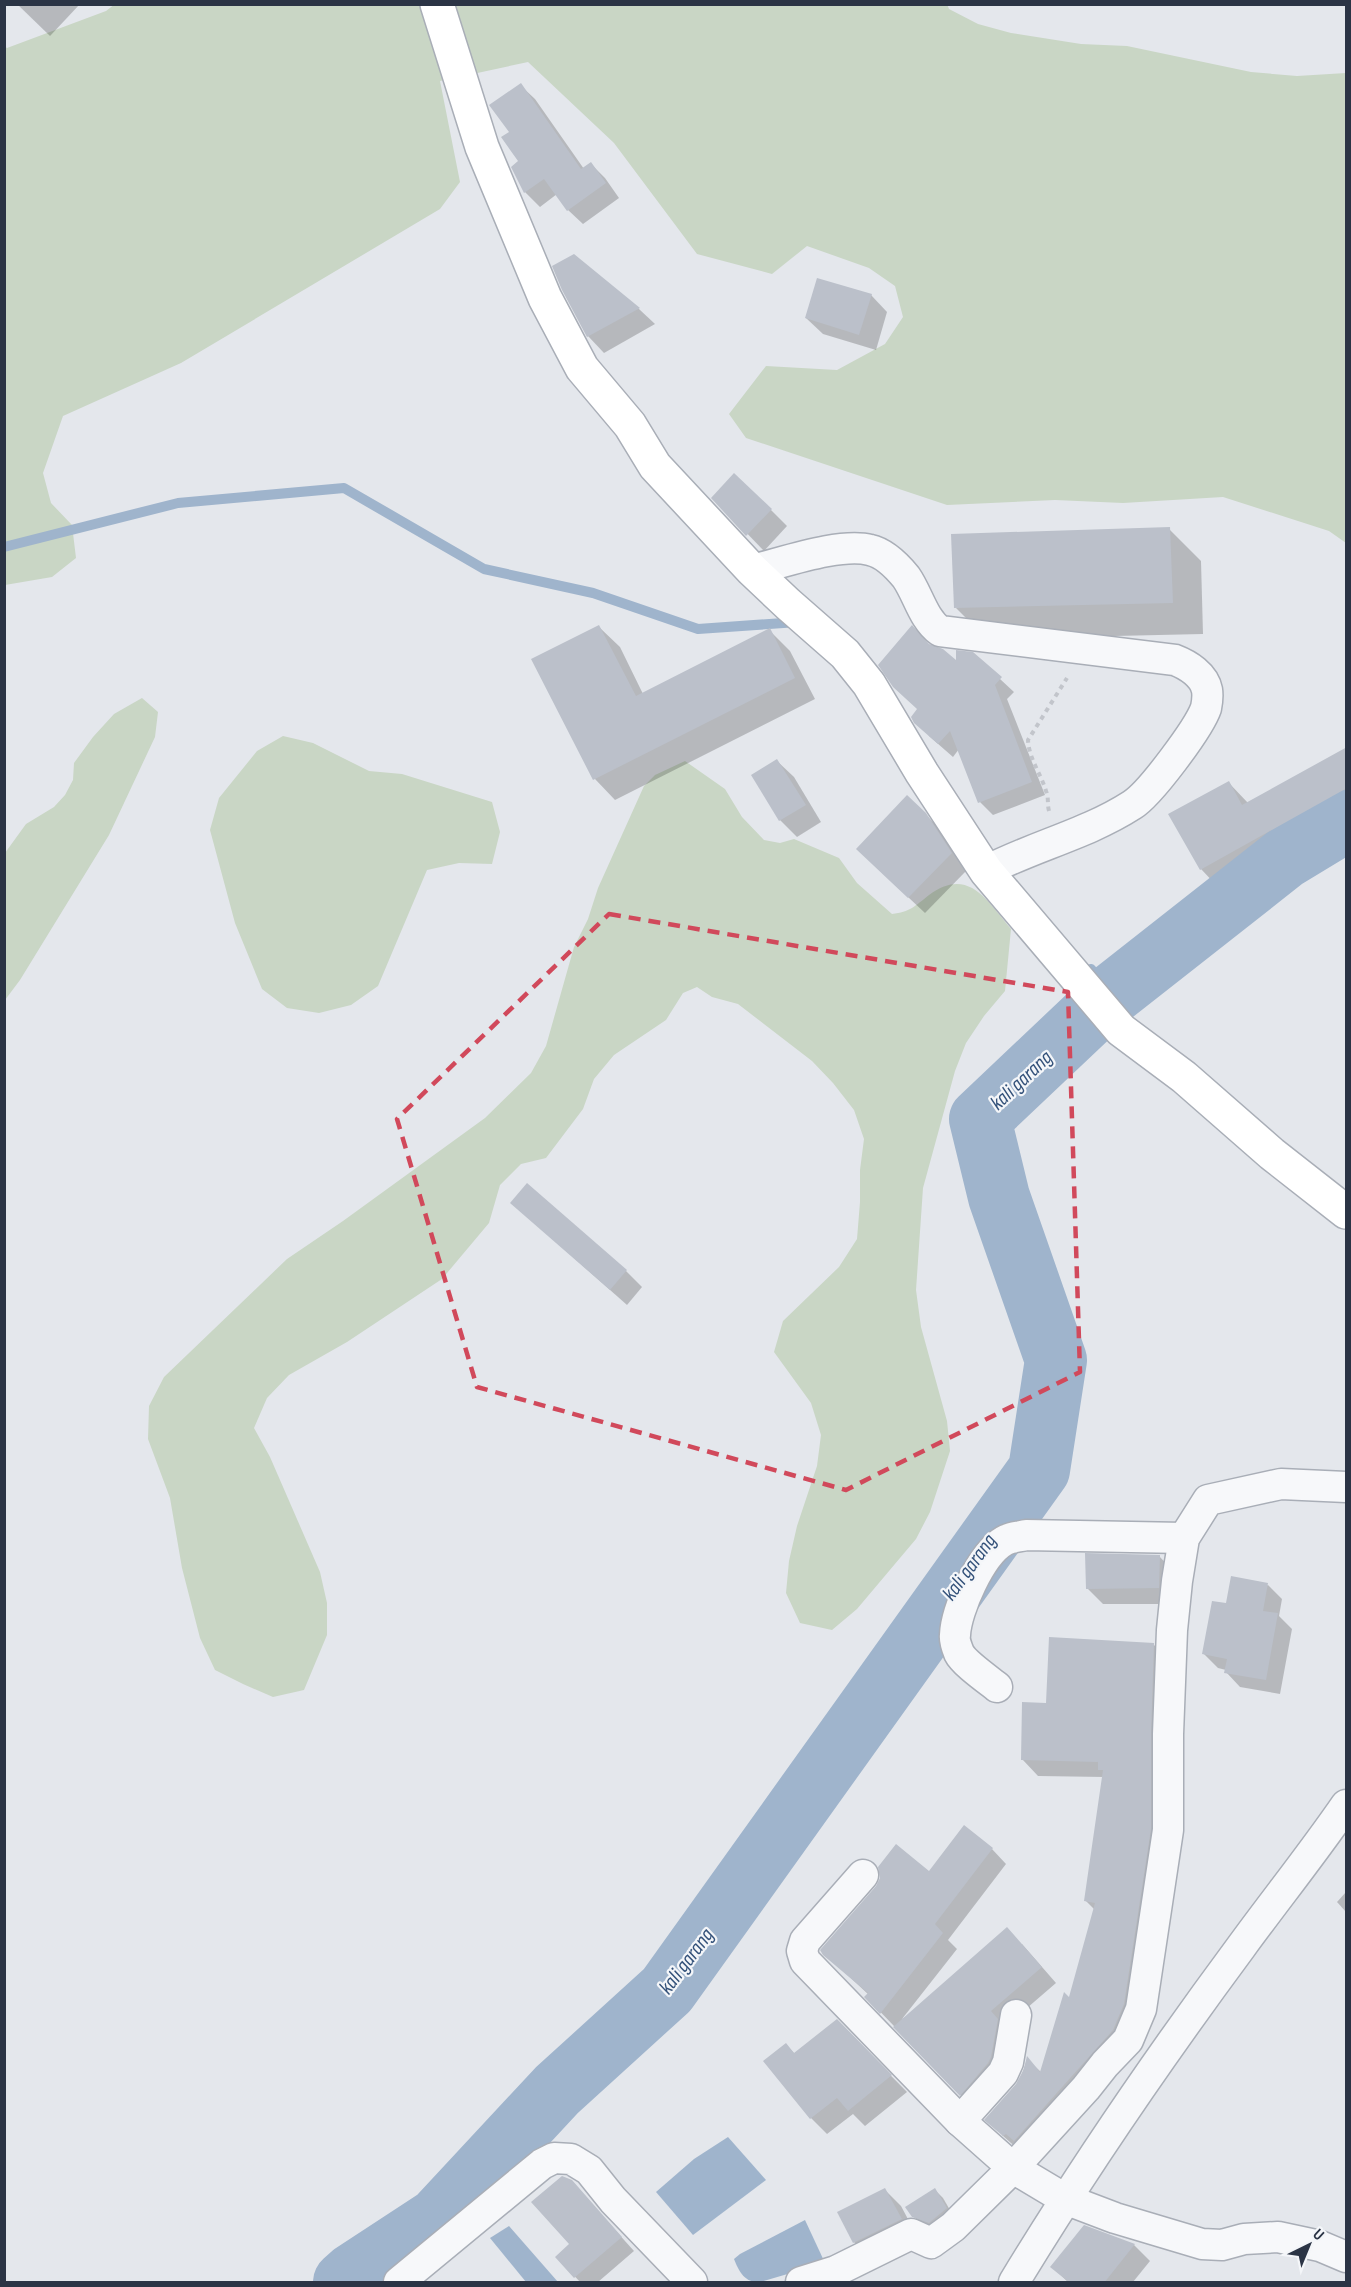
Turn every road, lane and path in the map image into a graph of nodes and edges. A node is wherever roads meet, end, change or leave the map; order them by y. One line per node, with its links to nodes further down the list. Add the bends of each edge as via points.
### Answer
1 (437, 4): 2 (street, via 482,147 545,298 582,368 630,425 655,466)
2 (752, 570): 3 (street, via 832,551 872,550 906,578 940,631); 5 (street, via 845,654 869,684 922,773)
3 (1085, 650): 4 (path, via 1028,740 1048,796); 4 (street, via 1175,660 1202,679 1208,697 1196,725 1149,792 1120,813)
4 (1057, 842): 5 (street)
5 (997, 866): 6 (street, via 1041,936 1120,1030 1184,1077 1272,1154)
6 (1347, 1212)
7 (1347, 1486): 8 (street, via 1281,1484 1208,1500)
8 (1184, 1538): 9 (street, via 1026,1536 1004,1541 995,1548 975,1577 954,1637 960,1655); 14 (street, via 1172,1630 1168,1830 1141,2009 1128,2040)
9 (997, 1688)
10 (1347, 1804): 15 (street, via 1241,1946)
11 (863, 1875): 13 (street, via 805,1941 802,1951 806,1961)
12 (1016, 2015): 13 (street, via 1003,2073)
13 (960, 2121): 14 (street)
14 (1013, 2168): 15 (street); 19 (street, via 953,2228 931,2243 911,2234 836,2271)
15 (1065, 2199): 16 (street, via 1202,2244 1278,2237 1320,2246); 20 (street)
16 (1347, 2257)
17 (399, 2283): 18 (street, via 554,2158 571,2159 589,2170)
18 (692, 2283)
19 (801, 2283)
20 (1014, 2283)

